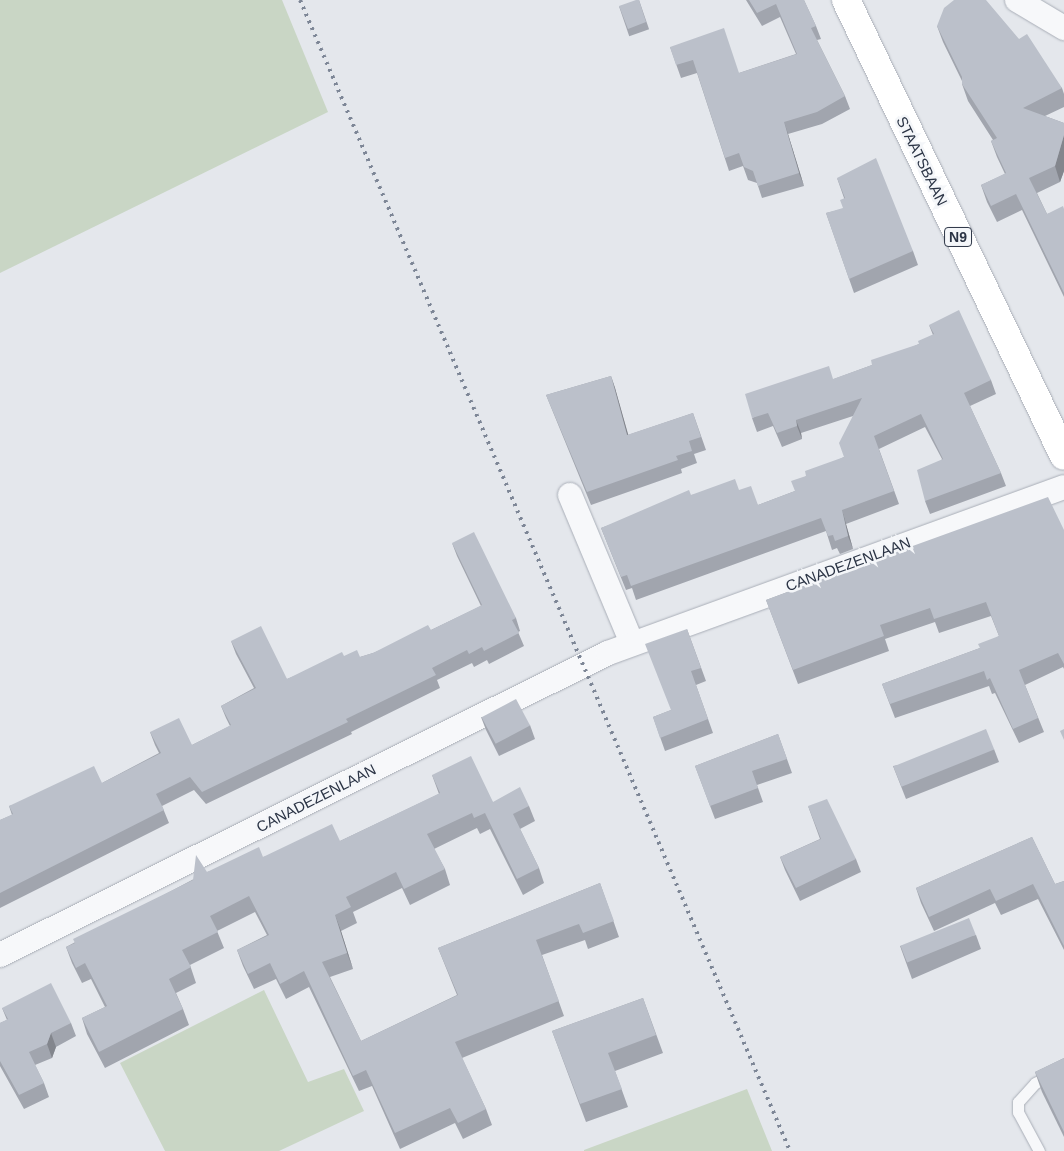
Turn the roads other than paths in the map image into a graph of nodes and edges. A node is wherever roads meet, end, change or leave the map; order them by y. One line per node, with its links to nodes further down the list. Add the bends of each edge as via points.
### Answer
1 (846, 0): 4 (main road, STAATSBAAN / N9)
2 (1031, 4): 3 (street)
3 (1064, 28)
4 (1064, 456)
5 (1064, 487): 7 (street, CANADEZENLAAN)
6 (570, 495): 7 (street)
7 (632, 643): 8 (street, CANADEZENLAAN)
8 (0, 956)
9 (1064, 1069): 10 (lane, via 1035,1082 1018,1102 1018,1112)
10 (1039, 1151)

